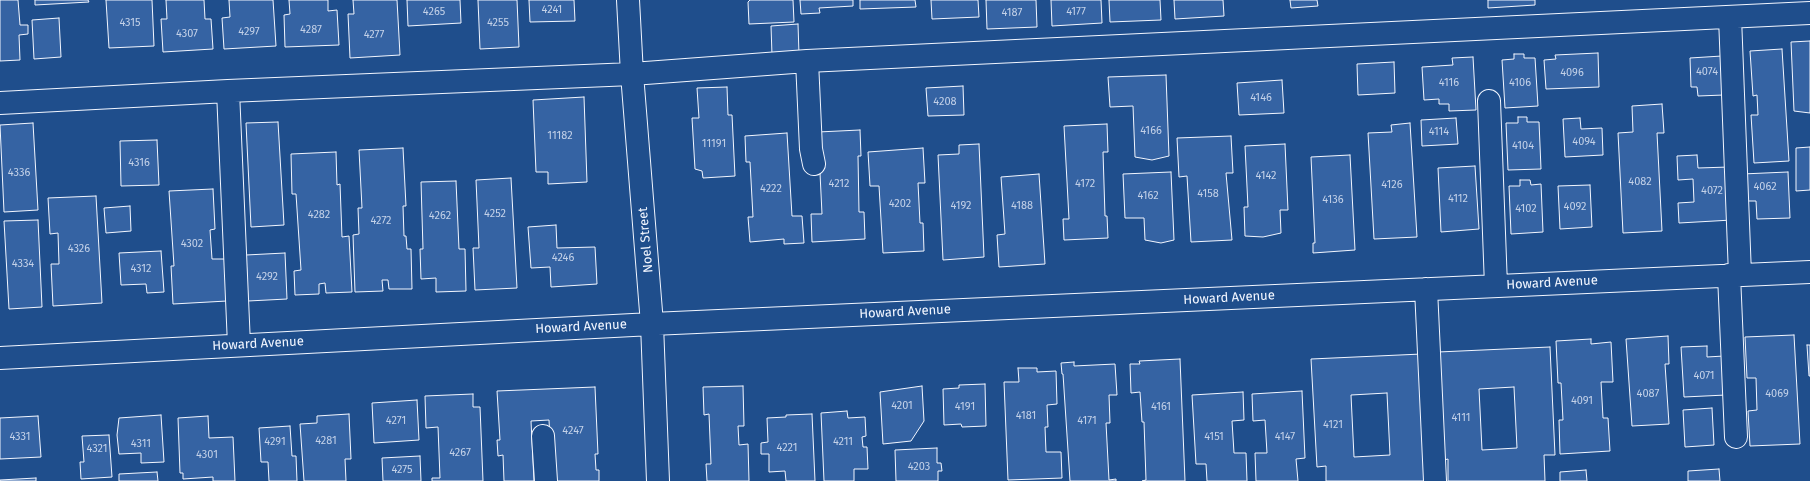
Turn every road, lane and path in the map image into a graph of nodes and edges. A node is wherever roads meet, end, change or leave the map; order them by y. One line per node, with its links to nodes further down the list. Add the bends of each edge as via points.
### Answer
1 (628, 0): 5 (street, Noel Street)
2 (1810, 13): 3 (street)
3 (1730, 17): 4 (street); 11 (street)
4 (807, 61): 5 (street); 9 (street)
5 (632, 74): 6 (street); 14 (street, Noel Street)
6 (228, 91): 8 (street); 15 (street)
7 (1489, 101): 12 (street)
8 (0, 103)
9 (814, 164)
10 (1810, 272): 11 (street, Howard Avenue)
11 (1734, 275): 12 (street, Howard Avenue); 18 (street)
12 (1496, 286): 13 (street, Howard Avenue)
13 (1426, 289): 14 (street, Howard Avenue); 21 (street)
14 (652, 324): 15 (street, Howard Avenue); 20 (street, Noel Street)
15 (238, 345): 16 (street, Howard Avenue)
16 (0, 358)
17 (543, 436): 19 (street)
18 (1736, 437)
19 (546, 481)
20 (658, 481)
21 (1435, 481)

